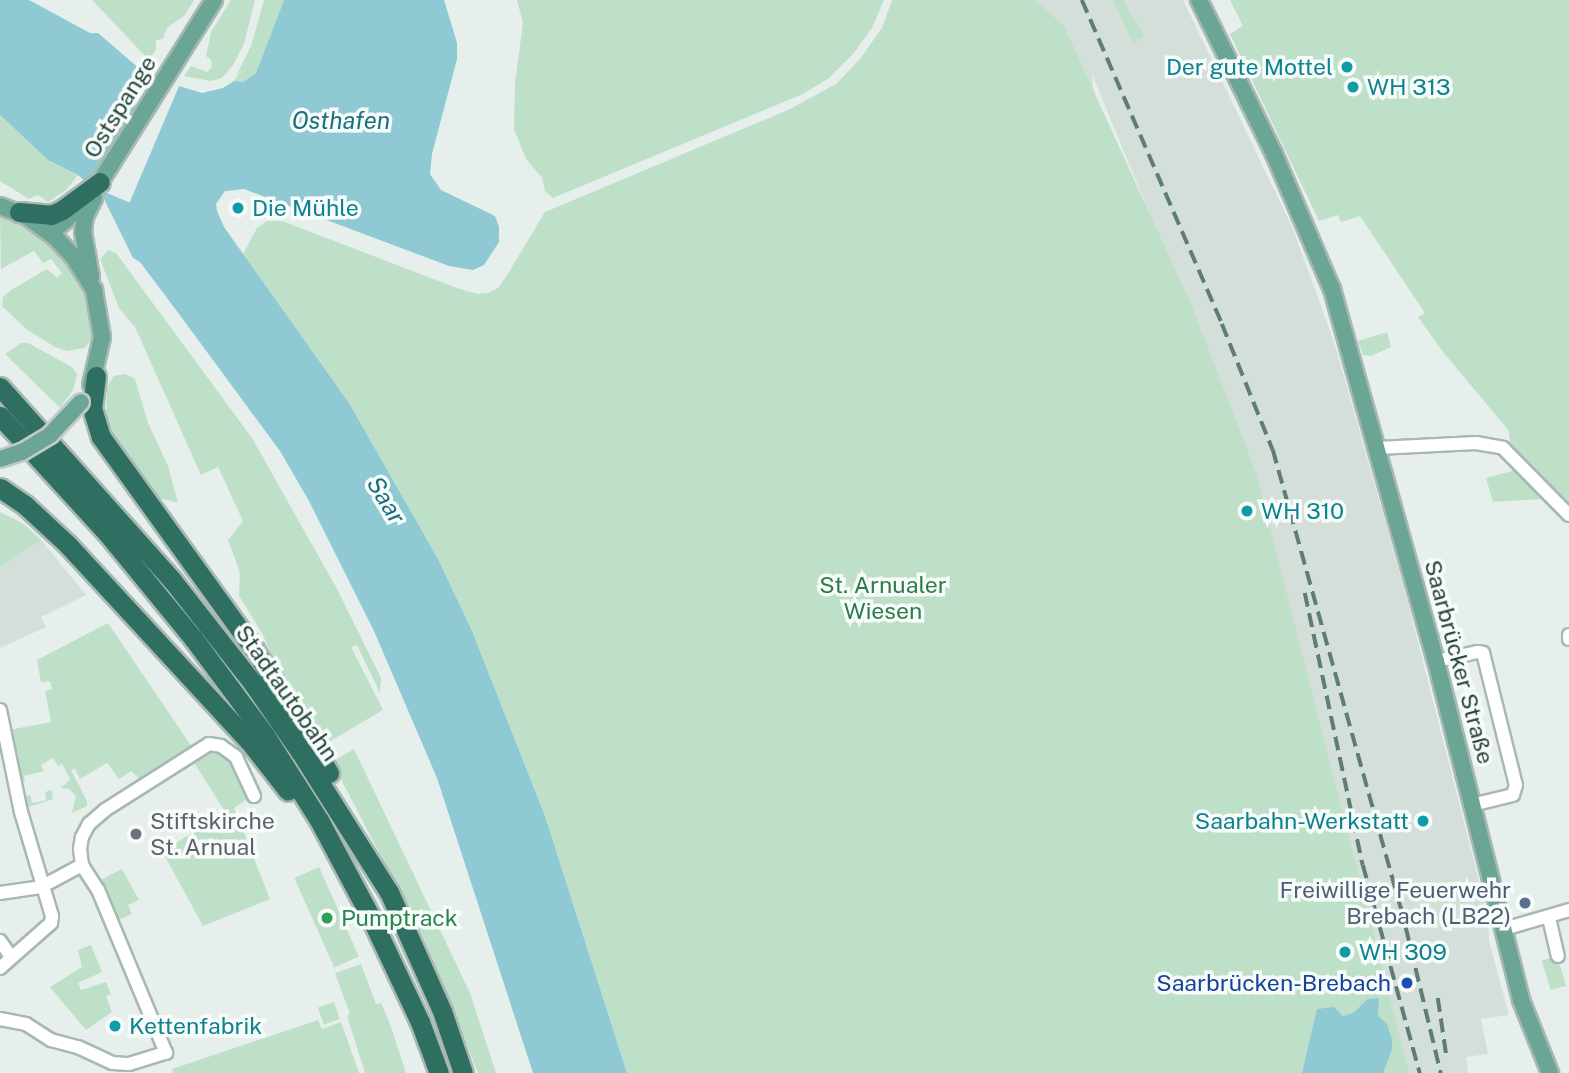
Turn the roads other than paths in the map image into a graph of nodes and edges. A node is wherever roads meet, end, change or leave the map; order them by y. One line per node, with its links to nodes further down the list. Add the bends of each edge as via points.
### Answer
1 (214, 0): 3 (main road, Ostspange)
2 (1199, 0): 11 (main road, Saarbrücker Straße, via 1322,263)
3 (100, 182): 5 (highway, via 85,190)
4 (9, 209): 5 (highway, via 51,215); 6 (main road)
5 (77, 211): 6 (main road, via 60,225); 7 (main road)
6 (44, 229): 7 (main road, via 73,256)
7 (94, 290): 8 (main road, via 102,327)
8 (96, 376): 12 (main road, bridge, via 81,402 50,435); 20 (highway, via 92,408 101,437 254,649 358,823)
9 (0, 387): 20 (highway, Stadtautobahn, via 197,611 258,691)
10 (0, 416): 19 (highway, Stadtautobahn, via 107,533 193,638 265,735)
11 (1378, 448): 14 (street, via 1476,443 1503,448); 15 (main road, Saarbrücker Straße)
12 (0, 459)
13 (0, 488): 19 (highway, via 68,545 240,731)
14 (1569, 515)
15 (1436, 661): 18 (main road, Saarbrücker Straße); 18 (street, via 1483,653 1516,785 1513,795)
16 (0, 710): 22 (street)
17 (254, 796): 21 (street, via 236,757 221,746 203,746 94,819 80,842)
18 (1472, 806): 26 (main road, Saarbrücker Straße)
19 (340, 862): 32 (highway, Stadtautobahn, via 402,982)
20 (372, 862): 33 (highway, Stadtautobahn, via 413,943)
21 (82, 865): 22 (street); 31 (street, via 98,890 166,1053 128,1064 113,1063 51,1040 26,1024)
22 (41, 887): 23 (street); 29 (street, via 51,923)
23 (0, 893)
24 (1569, 910): 25 (street)
25 (1549, 918): 26 (street); 28 (street)
26 (1504, 929): 34 (main road, Saarbrücker Straße, via 1526,1017)
27 (0, 940): 29 (street)
28 (1558, 956)
29 (11, 957): 30 (street)
30 (0, 968)
31 (0, 1019)
32 (439, 1073)
33 (463, 1073)
34 (1550, 1073)

